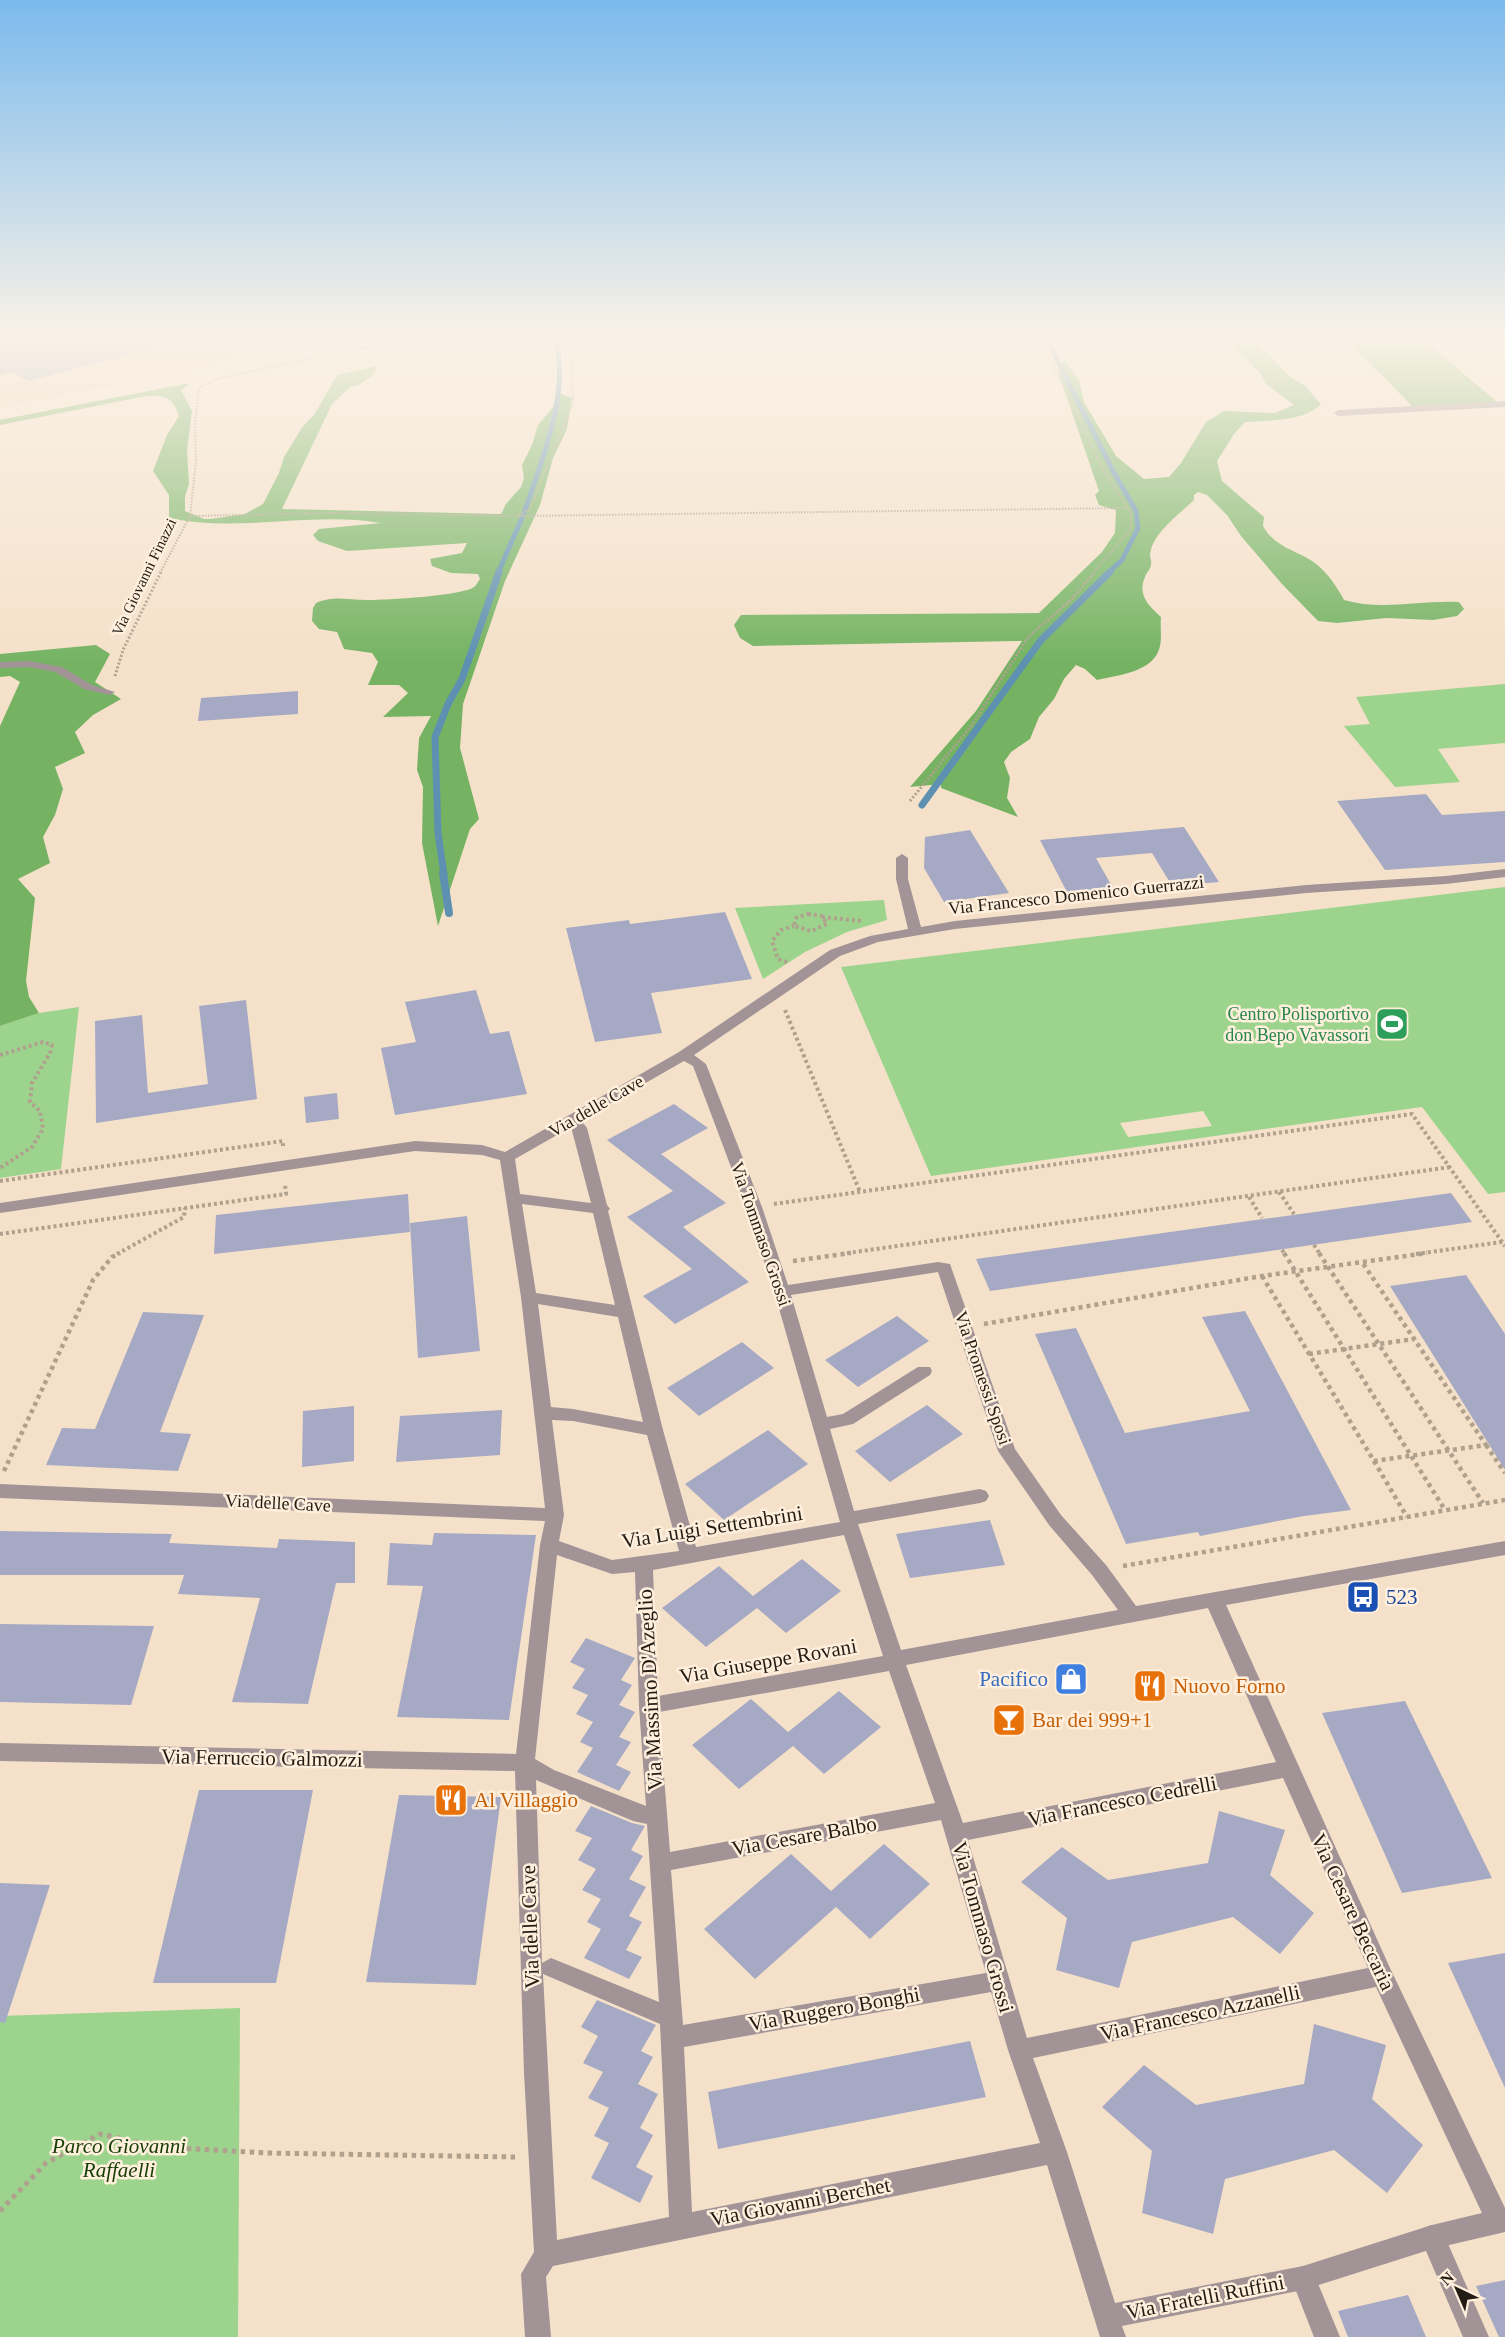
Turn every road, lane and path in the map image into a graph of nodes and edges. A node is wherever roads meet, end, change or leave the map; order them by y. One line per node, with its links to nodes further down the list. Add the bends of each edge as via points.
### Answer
1 (195, 443): 5 (path, Via Giovanni Finazzi)
2 (558, 443): 6 (path, via 530,509)
3 (1091, 443): 4 (path)
4 (1127, 508): 6 (path); 9 (path, via 1131,529 1070,601 1029,636 972,725)
5 (190, 516): 6 (path); 8 (path, Via Giovanni Finazzi, via 127,641)
6 (516, 516)
7 (0, 665): 8 (street, via 58,669 88,687)
8 (110, 692)
9 (910, 801)
10 (902, 858): 15 (street)
11 (1505, 873): 15 (street, Via Francesco Domenico Guerrazzi)
12 (822, 916): 13 (path); 14 (path, via 808,914 796,918); 14 (path, via 827,924 819,931 805,932)
13 (871, 921)
14 (794, 926): 16 (path, via 780,930 772,940 778,959)
15 (915, 930): 17 (street, Via Francesco Domenico Guerrazzi, via 844,949)
16 (796, 966)
17 (778, 992): 19 (street, Via Francesco Domenico Guerrazzi); 24 (path)
18 (0, 1055): 23 (path, via 43,1042 52,1045 32,1083 30,1102 40,1111 43,1129 32,1147)
19 (684, 1055): 20 (street, Via delle Cave); 28 (street, Via Tommaso Grossi, via 699,1064)
20 (572, 1119): 21 (street, Via delle Cave); 31 (street, via 580,1128)
21 (507, 1157): 27 (street, Via delle Cave); 29 (street, via 482,1150 415,1146)
22 (1450, 1167): 24 (path, via 1412,1114); 25 (path); 34 (path)
23 (0, 1168)
24 (860, 1192): 28 (path)
25 (1279, 1192): 26 (path); 32 (path)
26 (1249, 1197): 33 (path); 38 (path)
27 (512, 1198): 31 (street); 43 (street, Via delle Cave)
28 (754, 1207): 38 (street, Via Tommaso Grossi)
29 (0, 1208)
30 (185, 1208): 59 (path, via 184,1217 112,1257 93,1280)
31 (602, 1209): 44 (street)
32 (1294, 1214)
33 (1262, 1218)
34 (1504, 1244): 37 (path)
35 (1314, 1245): 39 (path)
36 (1282, 1250): 40 (path)
37 (1362, 1262): 39 (path); 46 (path)
38 (772, 1264): 42 (street, Via Tommaso Grossi)
39 (1329, 1267): 40 (path); 47 (path)
40 (1296, 1271): 41 (path); 48 (path)
41 (1262, 1276): 45 (path); 49 (path)
42 (782, 1291): 45 (street, Via Promessi Sposi, via 941,1267); 52 (street, Via Tommaso Grossi)
43 (529, 1297): 44 (street); 51 (street, Via delle Cave)
44 (625, 1312): 53 (street)
45 (966, 1327): 72 (street, Via Promessi Sposi, via 1007,1451 1055,1521)
46 (1414, 1339): 47 (path); 54 (path)
47 (1379, 1344): 48 (path); 55 (path)
48 (1344, 1349): 49 (path); 56 (path)
49 (1309, 1354): 57 (path)
50 (924, 1371): 52 (street, via 847,1420)
51 (542, 1413): 53 (street); 65 (street, Via delle Cave)
52 (820, 1424): 67 (street, Via Tommaso Grossi)
53 (654, 1430): 70 (street)
54 (1486, 1445): 55 (path); 58 (path)
55 (1448, 1450): 56 (path); 63 (path)
56 (1412, 1456): 57 (path); 64 (path)
57 (1374, 1461): 66 (path)
58 (1505, 1473)
59 (0, 1481)
60 (0, 1491): 65 (street, Via delle Cave)
61 (980, 1496): 67 (street, via 868,1514)
62 (1505, 1500): 63 (path)
63 (1483, 1503): 64 (path)
64 (1445, 1510): 66 (path)
65 (555, 1515): 68 (street, Via delle Cave)
66 (1407, 1517): 72 (path)
67 (849, 1523): 70 (street, Via Luigi Settembrini); 75 (street, Via Tommaso Grossi)
68 (549, 1545): 71 (street, Via Luigi Settembrini, via 612,1567); 78 (street, Via delle Cave)
69 (1505, 1548): 73 (street)
70 (689, 1555): 71 (street, Via Luigi Settembrini)
71 (645, 1564): 76 (street, Via Massimo D'Azeglio)
72 (1098, 1570): 74 (street, Via Promessi Sposi)
73 (1214, 1600): 74 (street); 79 (street, Via Cesare Beccaria)
74 (1131, 1614): 75 (street)
75 (895, 1660): 76 (street, Via Giuseppe Rovani); 80 (street, Via Tommaso Grossi)
76 (649, 1706): 81 (street, Via Massimo D'Azeglio)
77 (0, 1752): 78 (street, Via Ferruccio Galmozzi)
78 (525, 1763): 81 (street, Via Massimo D'Azeglio, via 640,1815); 90 (street, Via delle Cave)
79 (1288, 1768): 82 (street, Via Francesco Cedrelli); 85 (street, Via Cesare Beccaria)
80 (948, 1810): 82 (street, Via Tommaso Grossi); 83 (street, Via Cesare Balbo)
81 (656, 1816): 83 (street, Via Massimo D'Azeglio)
82 (956, 1833): 86 (street, Via Tommaso Grossi)
83 (659, 1863): 87 (street, Via Massimo D'Azeglio)
84 (551, 1968): 87 (street)
85 (1382, 1975): 88 (street, Via Francesco Azzanelli); 92 (street, Via Cesare Beccaria)
86 (997, 1981): 87 (street, Via Ruggero Bonghi); 88 (street, Via Tommaso Grossi)
87 (671, 2028): 93 (street, Via Massimo D'Azeglio)
88 (1019, 2050): 89 (street, Via Tommaso Grossi)
89 (1055, 2152): 93 (street, Via Giovanni Berchet); 97 (street, Via Tommaso Grossi)
90 (540, 2158): 91 (path, via 266,2153 159,2147 100,2134 46,2163); 95 (street, Via delle Cave)
91 (0, 2211)
92 (1501, 2221): 94 (street, Via Fratelli Ruffini)
93 (681, 2226): 95 (street, Via Giovanni Berchet)
94 (1432, 2237): 96 (street, Via Fratelli Ruffini); 100 (street)
95 (546, 2255): 98 (street, Via delle Cave, via 533,2274)
96 (1303, 2277): 97 (street, Via Fratelli Ruffini); 99 (street, Via Fratelli Ruffini)
97 (1110, 2327)
98 (538, 2337)
99 (1327, 2337)
100 (1476, 2337)

